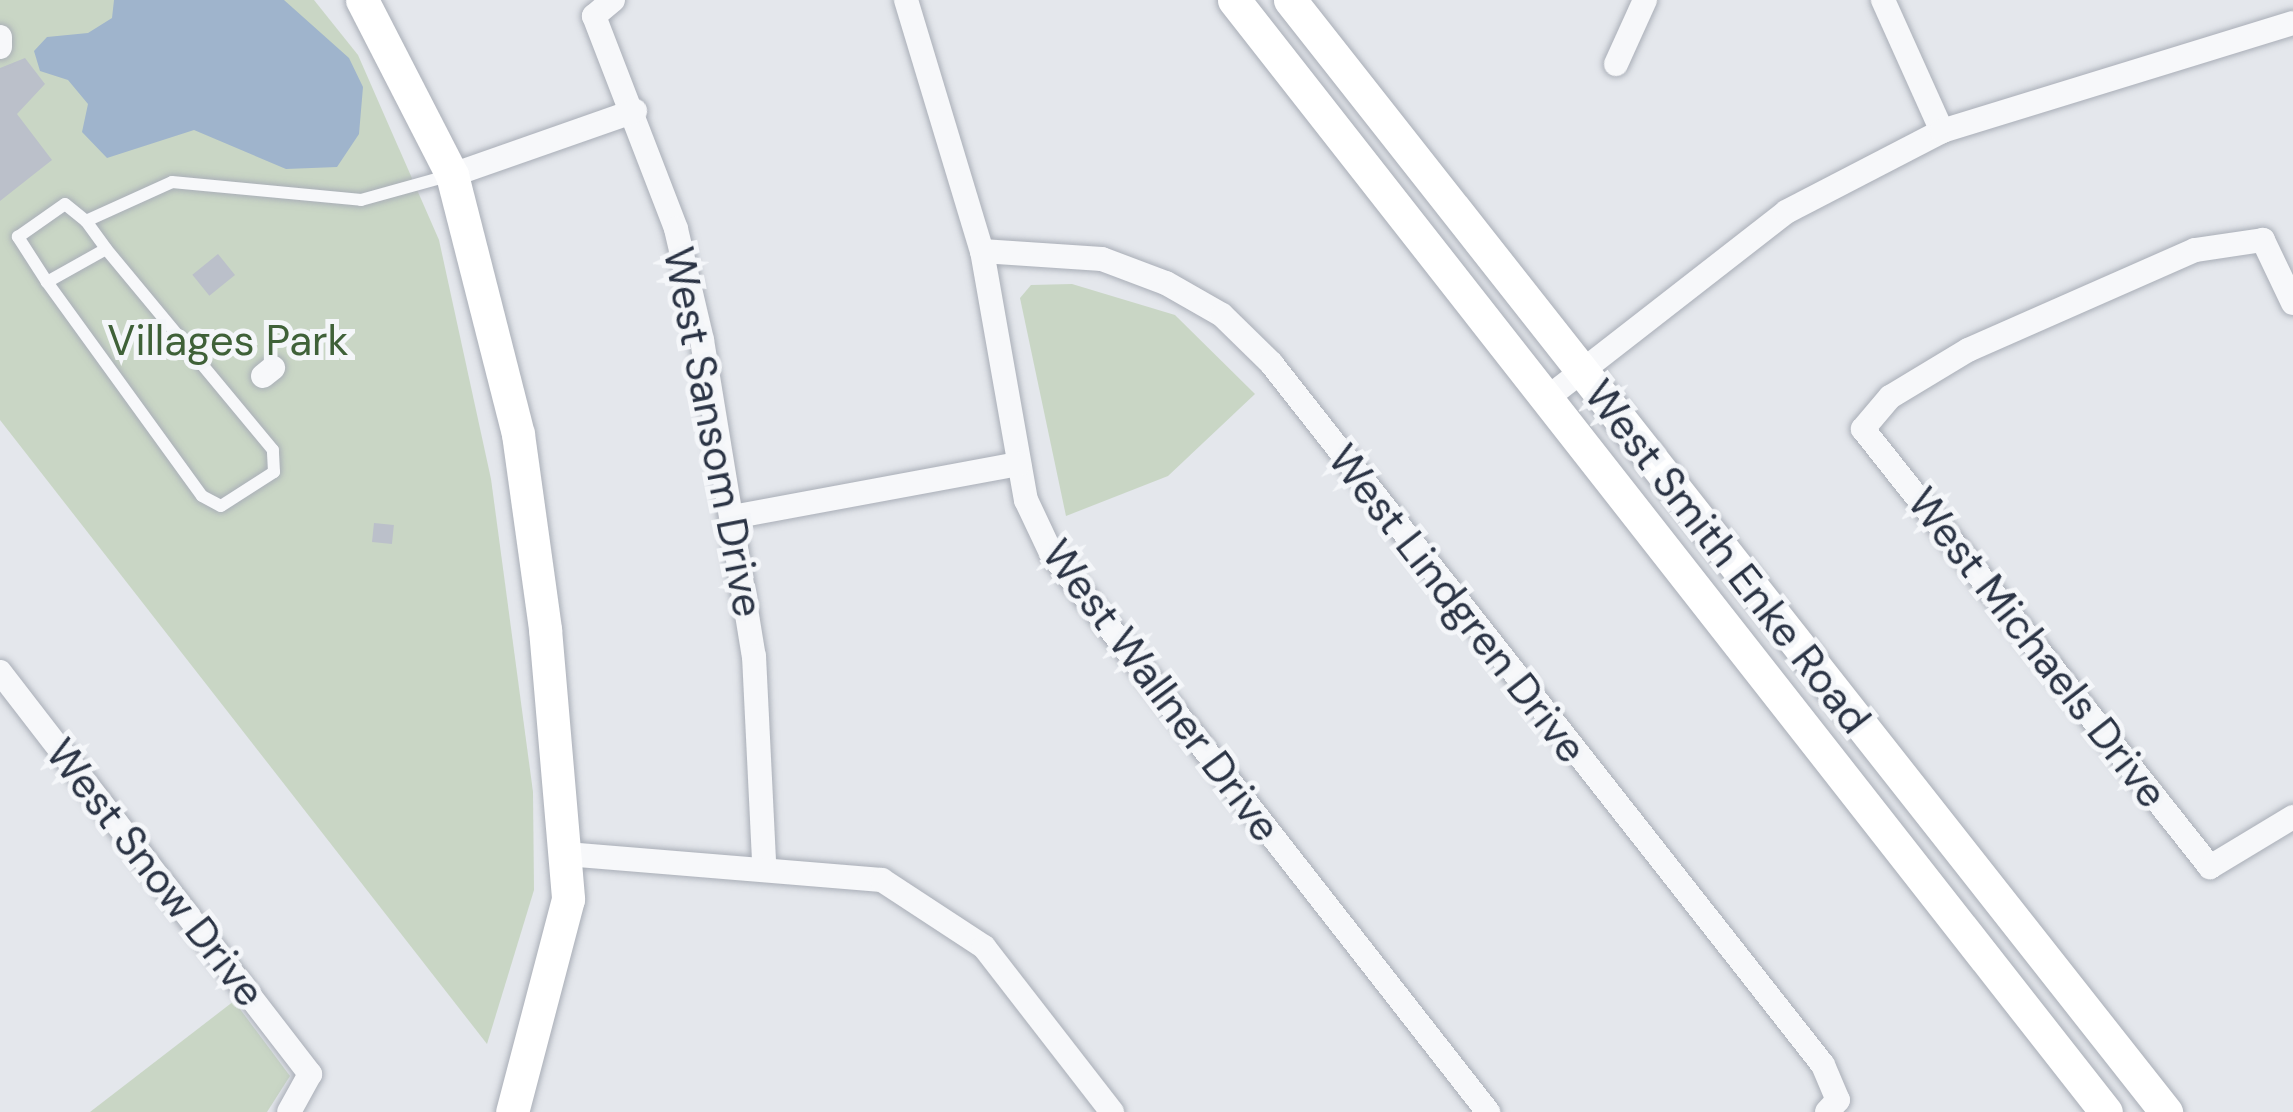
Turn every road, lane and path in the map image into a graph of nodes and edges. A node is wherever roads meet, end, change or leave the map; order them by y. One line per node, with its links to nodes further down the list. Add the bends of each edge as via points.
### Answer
1 (362, 0): 14 (street)
2 (906, 0): 17 (street, West Wallner Drive)
3 (1234, 0): 21 (street, West Smith Enke Road)
4 (1290, 0): 20 (street, West Smith Enke Road)
5 (1645, 0): 11 (street)
6 (1883, 0): 13 (street)
7 (604, 8): 12 (street, West Sansom Drive)
8 (2293, 22): 13 (street)
9 (0, 37): 10 (street)
10 (0, 47)
11 (1616, 64)
12 (635, 111): 14 (street); 23 (street, West Sansom Drive, via 676,229)
13 (1942, 131): 20 (street, via 1786,212)
14 (452, 175): 15 (lane, via 361,200 187,180); 26 (street, via 518,434)
15 (86, 220): 16 (lane); 18 (lane, via 65,204 18,237)
16 (106, 249): 18 (lane); 18 (lane, via 273,450 274,472 221,506 202,496)
17 (982, 251): 22 (street, West Wallner Drive); 28 (street, West Lindgren Drive, via 1102,259 1166,283 1222,315 1270,363 1823,1065)
18 (47, 282)
19 (2293, 304): 25 (street, West Michaels Drive, via 2263,240 2100,285 1968,350 1891,397 1863,429 2210,867)
20 (1581, 371): 21 (street); 34 (street, West Smith Enke Road)
21 (1546, 399): 29 (street, West Smith Enke Road)
22 (1019, 464): 23 (street); 33 (street, West Wallner Drive, via 1051,553 1103,627)
23 (732, 517): 27 (street, West Sansom Drive, via 765,767)
24 (0, 672): 30 (street, West Snow Drive, via 310,1074)
25 (2293, 817)
26 (566, 854): 27 (street); 31 (street, via 568,898)
27 (764, 863): 32 (street, via 882,880 939,912 983,947)
28 (1832, 1106)
29 (2104, 1109)
30 (290, 1112)
31 (512, 1112)
32 (1112, 1112)
33 (1488, 1112)
34 (2166, 1112)

